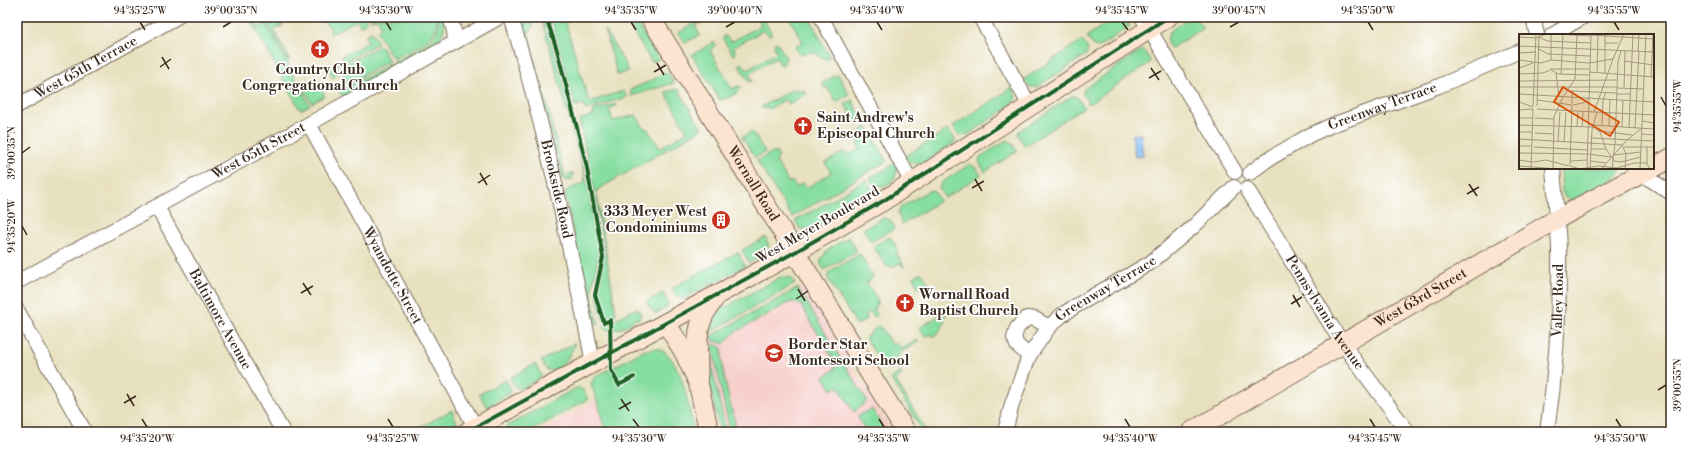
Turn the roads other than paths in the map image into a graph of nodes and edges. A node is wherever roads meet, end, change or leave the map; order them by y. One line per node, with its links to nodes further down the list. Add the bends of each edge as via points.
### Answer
1 (177, 17): 16 (street, West 65th Terrace)
2 (450, 17): 14 (street)
3 (500, 17): 14 (street, West 65th Street)
4 (511, 17): 38 (street, Brookside Road, via 527,67 560,198)
5 (650, 17): 30 (main road, Wornall Road)
6 (821, 17): 25 (street)
7 (980, 17): 17 (street)
8 (1168, 17): 11 (main road, West Meyer Boulevard)
9 (1533, 17): 12 (street)
10 (1583, 17): 13 (street)
11 (1145, 23): 17 (main road, West Meyer Boulevard); 23 (street)
12 (1537, 34)
13 (1554, 34)
14 (454, 41): 18 (street, West 65th Street)
15 (1519, 51): 24 (street, Greenway Terrace, via 1439,86 1310,135)
16 (17, 106)
17 (1030, 106): 25 (main road, West Meyer Boulevard)
18 (308, 124): 28 (street, West 65th Street); 40 (street, Wyandotte Street)
19 (1671, 158): 20 (main road, West 63rd Street)
20 (1654, 165)
21 (1553, 169): 29 (street, Valley Road)
22 (1645, 169): 27 (street); 29 (main road, West 63rd Street)
23 (1235, 172): 24 (street, via 1245,169); 26 (street, via 1231,181)
24 (1250, 173): 26 (street, via 1252,180)
25 (912, 183): 30 (main road, West Meyer Boulevard)
26 (1241, 188): 35 (street, Greenway Terrace, via 1150,263 1074,307); 36 (street, Pennsylvania Avenue)
27 (1671, 193)
28 (157, 207): 31 (street, West 65th Street); 42 (street, Baltimore Avenue)
29 (1557, 219): 36 (main road, West 63rd Street); 48 (street, Valley Road, via 1558,315 1554,380)
30 (795, 252): 32 (main road, West Meyer Boulevard); 44 (main road, Wornall Road)
31 (17, 282)
32 (717, 295): 34 (main road, West Meyer Boulevard); 39 (main road, via 704,316 700,329)
33 (17, 310): 41 (street)
34 (666, 323): 38 (main road, West Meyer Boulevard); 39 (main road)
35 (1049, 327): 37 (street, Greenway Terrace); 37 (street, Greenway Terrace, via 1036,319 1027,318 1017,328 1014,338)
36 (1342, 343): 46 (main road, West 63rd Street); 47 (street, Pennsylvania Avenue)
37 (1029, 356): 45 (street, Greenway Terrace)
38 (593, 363): 40 (main road, West Meyer Boulevard)
39 (698, 382): 43 (main road)
40 (474, 430)
41 (85, 432)
42 (284, 432)
43 (709, 432)
44 (906, 432)
45 (1005, 432)
46 (1191, 432)
47 (1408, 432)
48 (1547, 432)

